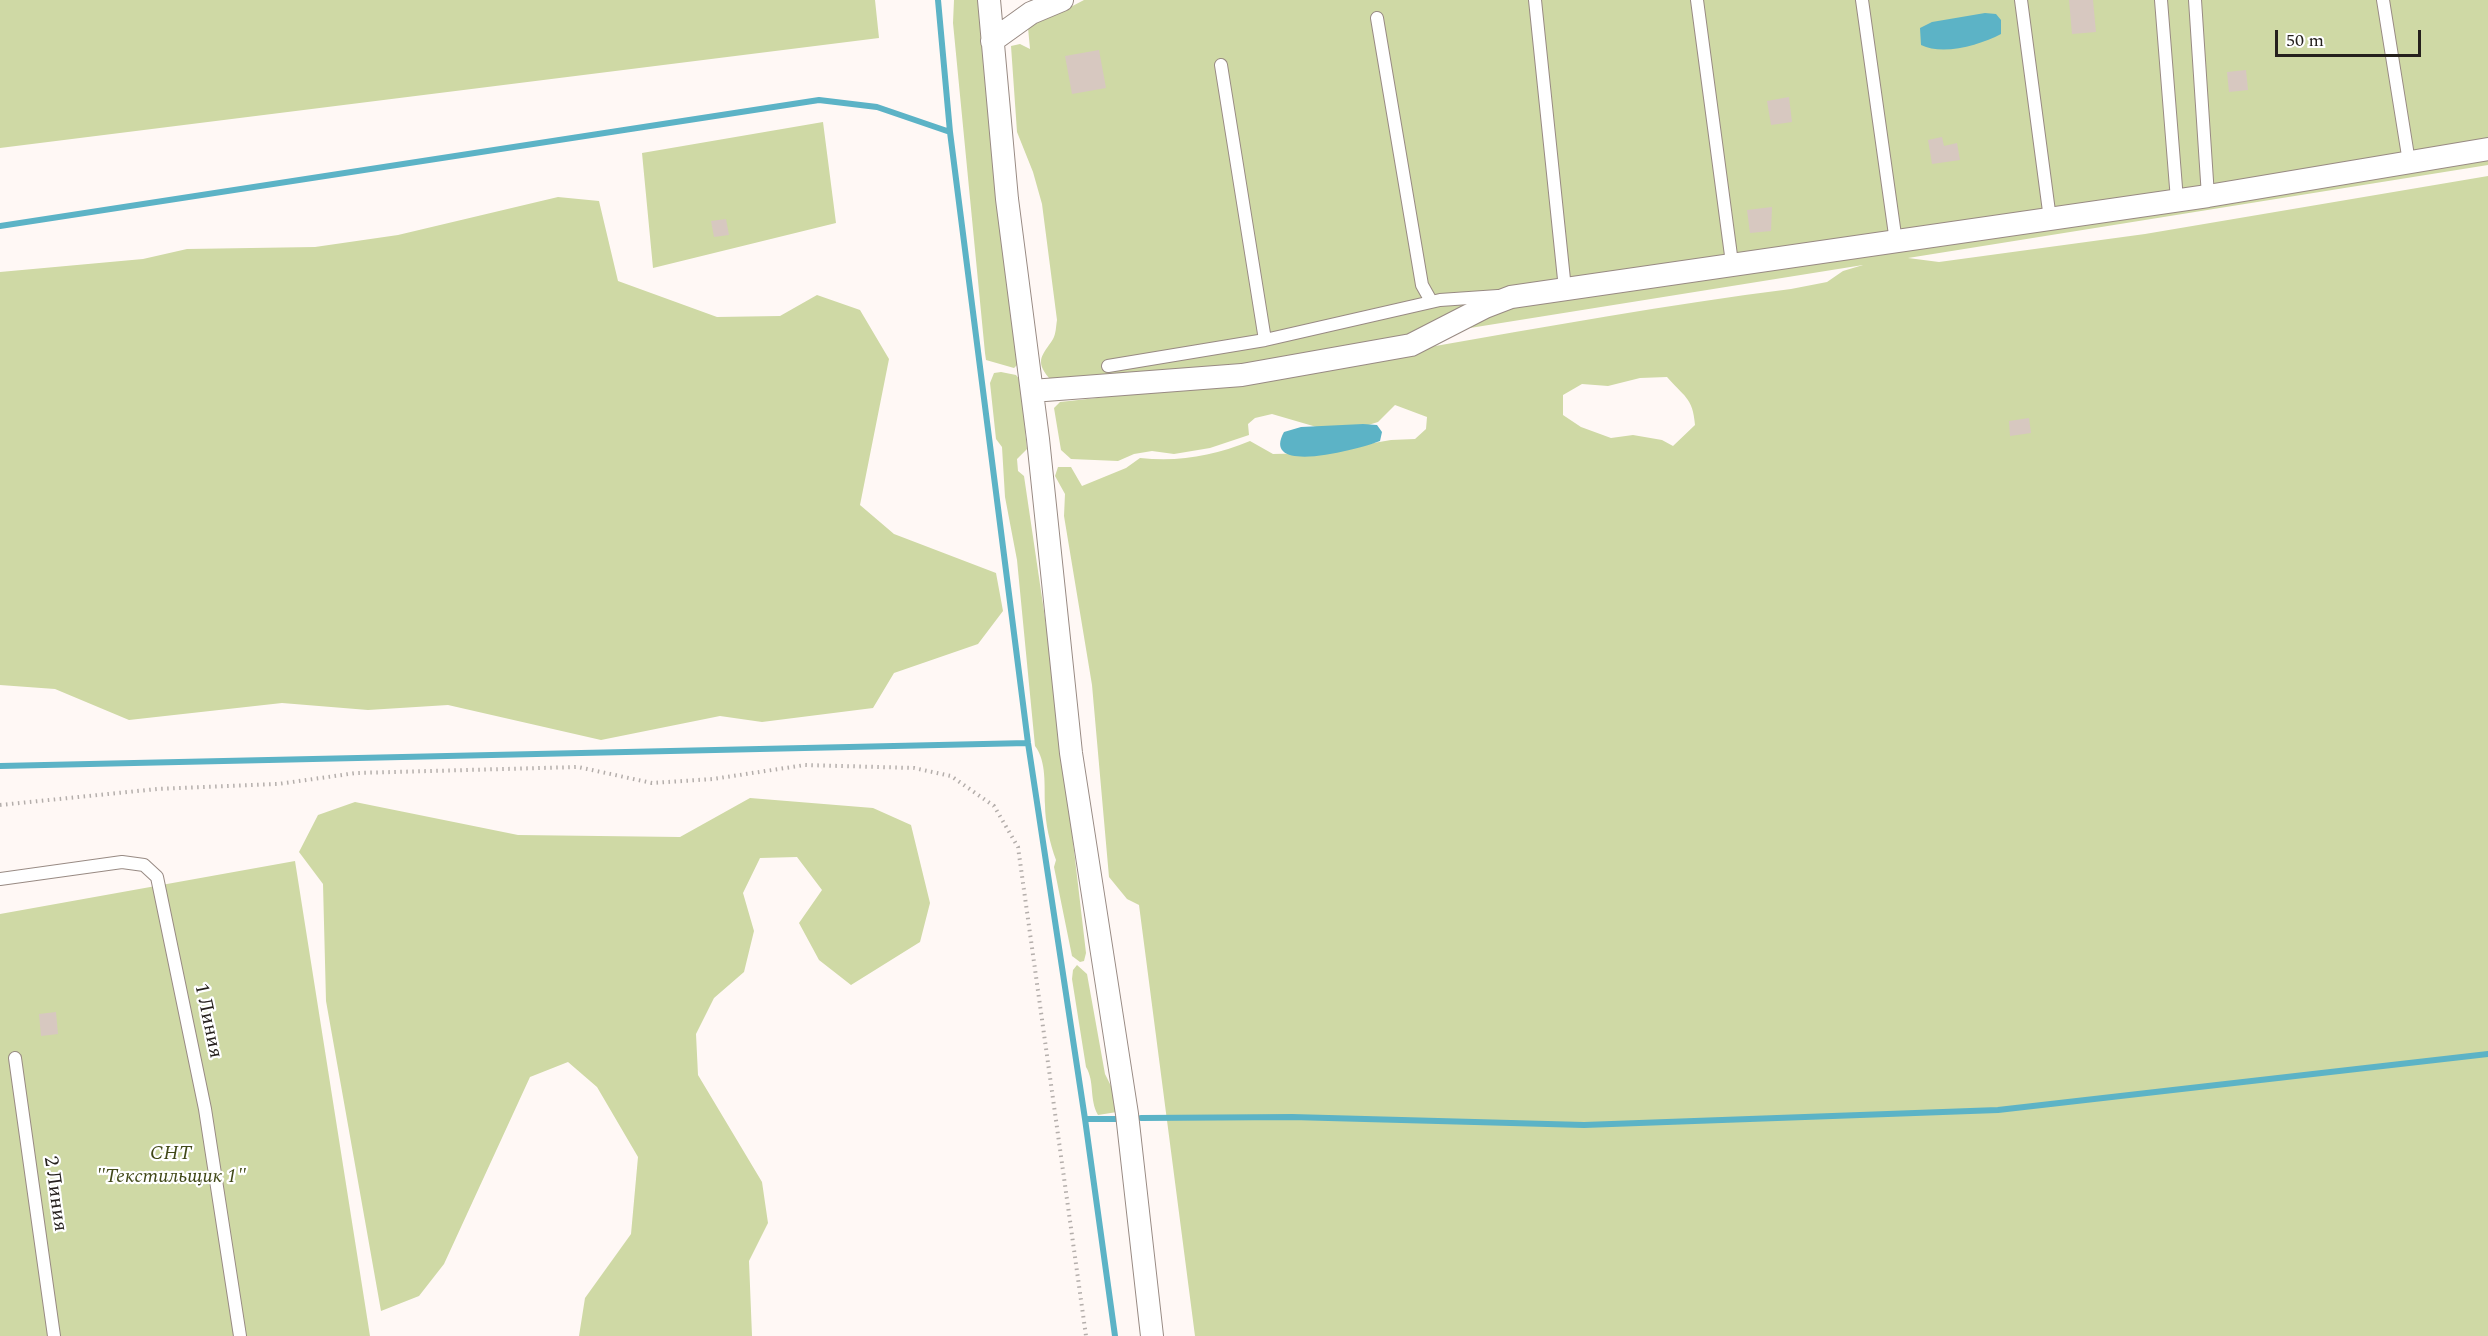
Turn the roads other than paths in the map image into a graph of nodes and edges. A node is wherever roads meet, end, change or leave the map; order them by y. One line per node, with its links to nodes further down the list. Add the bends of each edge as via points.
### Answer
1 (989, 0): 11 (street)
2 (1062, 0): 11 (street, via 1031,13)
3 (1535, 0): 20 (lane)
4 (1697, 0): 19 (lane)
5 (1862, 0): 18 (lane)
6 (2021, 0): 17 (lane)
7 (2161, 0): 16 (lane)
8 (2195, 0): 15 (lane)
9 (2383, 0): 14 (lane)
10 (1377, 18): 22 (lane, via 1422,285)
11 (992, 41): 25 (street, via 1007,199)
12 (1221, 65): 23 (lane)
13 (2488, 148): 14 (street)
14 (2409, 162): 15 (street)
15 (2208, 195): 16 (street)
16 (2177, 200): 17 (street)
17 (2050, 219): 18 (street)
18 (1896, 242): 19 (street)
19 (1732, 263): 20 (street)
20 (1565, 289): 21 (street)
21 (1511, 297): 22 (lane, via 1486,295); 25 (street, via 1411,345 1242,375)
22 (1431, 301): 23 (lane)
23 (1265, 340): 24 (lane)
24 (1108, 366)
25 (1032, 391): 30 (street, via 1071,753 1127,1114)
26 (0, 879): 29 (lane, 1 Линия, via 122,862 144,865 157,877 205,1108)
27 (15, 1058): 28 (lane, 2 Линия)
28 (54, 1336)
29 (240, 1336)
30 (1152, 1336)

